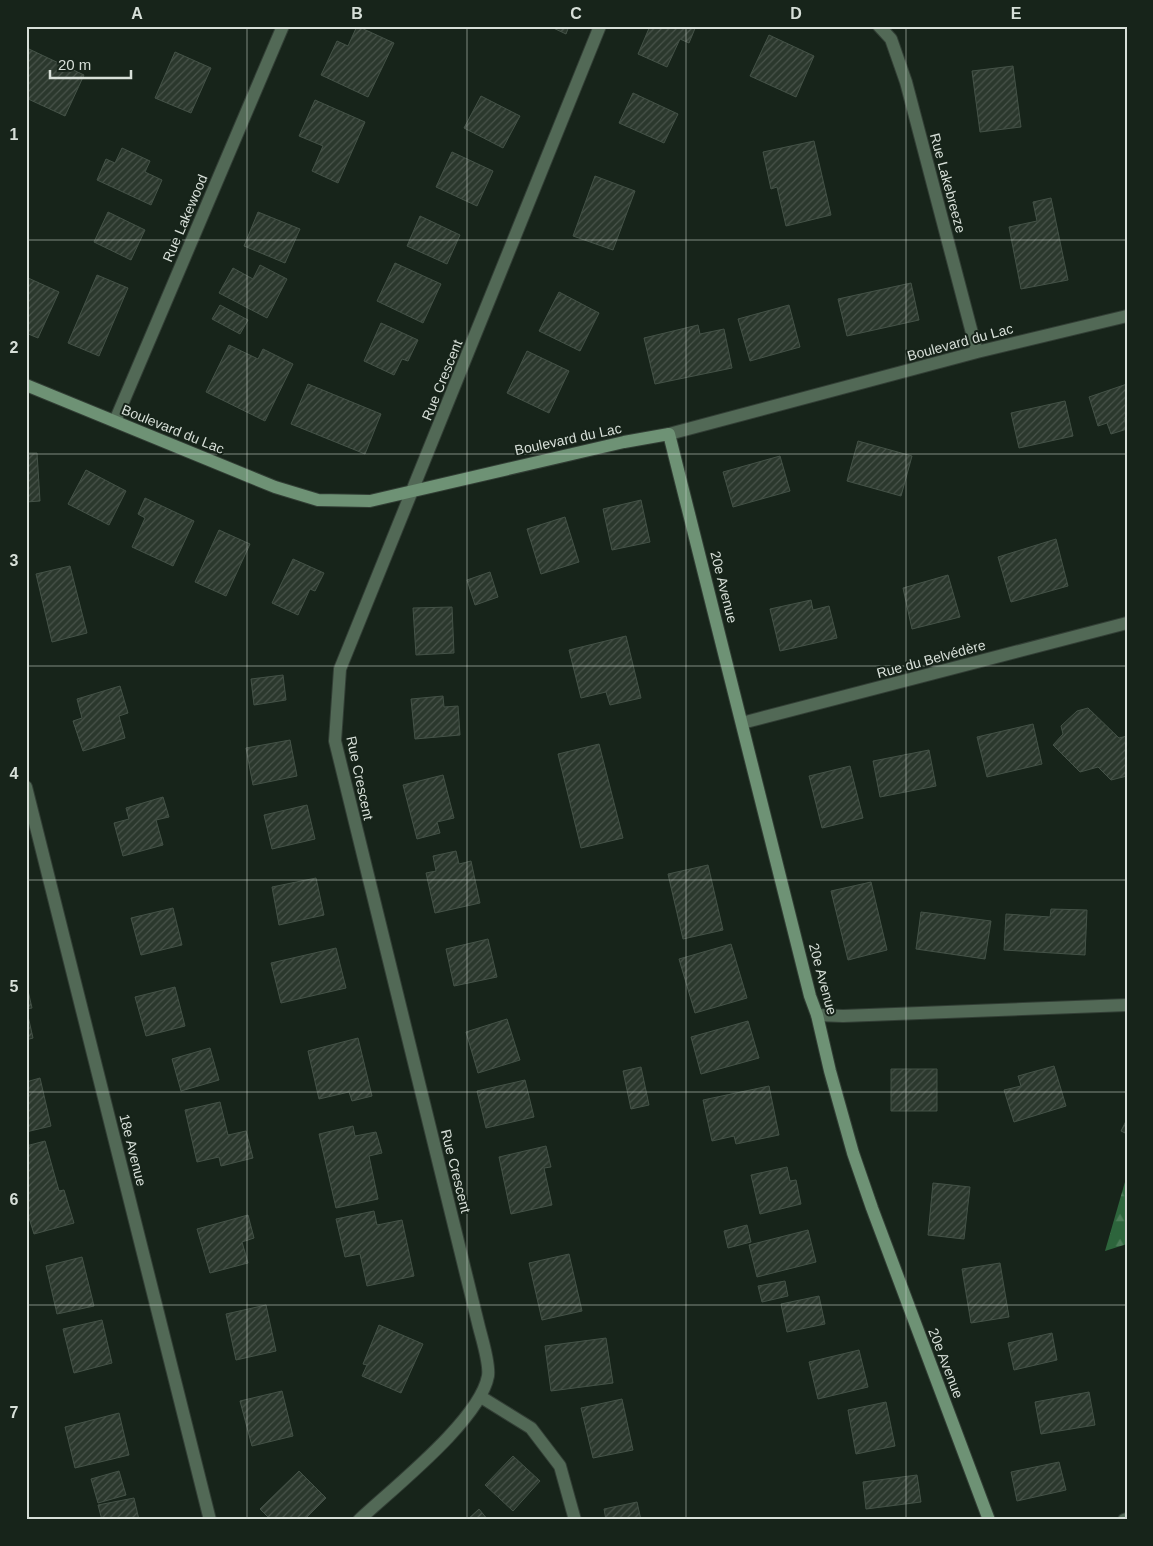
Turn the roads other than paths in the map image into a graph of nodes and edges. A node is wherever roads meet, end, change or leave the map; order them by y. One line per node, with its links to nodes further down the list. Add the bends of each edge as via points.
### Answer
1 (283, 26): 7 (street, Rue Lakewood)
2 (600, 26): 9 (street, Rue Crescent)
3 (879, 26): 5 (street, Rue Lakebreeze, via 891,39 906,82)
4 (1127, 316): 5 (street, Boulevard du Lac)
5 (977, 352): 8 (street, Boulevard du Lac)
6 (26, 385): 7 (street, Boulevard du Lac)
7 (115, 421): 9 (street, Boulevard du Lac, via 275,487 318,500 370,501)
8 (668, 434): 9 (street, Boulevard du Lac); 11 (street, 20e Avenue)
9 (413, 491): 15 (street, Rue Crescent, via 340,669 335,741 479,1327 488,1374)
10 (1127, 623): 11 (street, Rue du Belvédère)
11 (742, 723): 14 (street, 20e Avenue)
12 (26, 787): 16 (street, 18e Avenue)
13 (1127, 1005): 14 (street)
14 (817, 1015): 19 (street, 20e Avenue, via 869,1199)
15 (481, 1398): 17 (street, Rue Crescent, via 454,1432); 18 (street, via 531,1428 560,1466)
16 (210, 1520)
17 (359, 1520)
18 (575, 1520)
19 (989, 1520)

